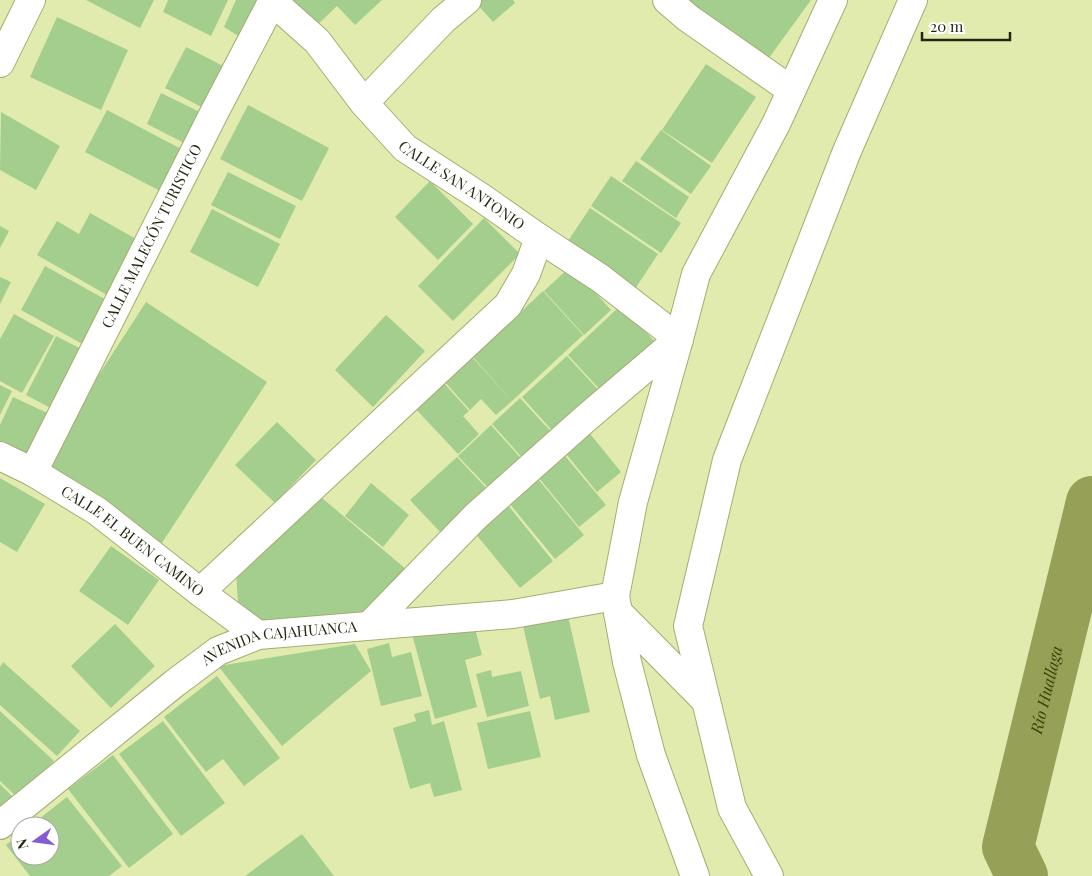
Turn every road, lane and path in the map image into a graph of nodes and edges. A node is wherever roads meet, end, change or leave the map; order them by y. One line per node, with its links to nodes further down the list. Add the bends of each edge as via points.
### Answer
1 (31, 0): 7 (street)
2 (467, 0): 9 (street, via 443,20)
3 (667, 0): 8 (street)
4 (833, 0): 8 (street)
5 (913, 0): 18 (street, via 847,151 726,460 688,626)
6 (272, 1): 9 (street, CALLE SAN ANTONIO, via 317,41); 13 (street, CALLE MALECÓN TURISTICO)
7 (0, 63)
8 (791, 90): 11 (street, via 696,274)
9 (364, 103): 10 (street, CALLE SAN ANTONIO, via 405,148)
10 (539, 238): 11 (street, CALLE SAN ANTONIO, via 600,278); 14 (street, via 526,274 508,305)
11 (679, 339): 15 (street, via 633,502); 16 (street, via 476,516)
12 (0, 456): 13 (street, CALLE EL BUEN CAMINO)
13 (33, 472): 14 (street, CALLE EL BUEN CAMINO, via 97,511)
14 (200, 592): 17 (street, CALLE EL BUEN CAMINO)
15 (616, 604): 16 (street, AVENIDA CAJAHUANCA); 18 (street); 20 (street, via 651,755)
16 (370, 626): 17 (street, AVENIDA CAJAHUANCA)
17 (258, 635): 19 (street, AVENIDA CAJAHUANCA, via 218,652 174,683)
18 (706, 701): 21 (street, via 732,808)
19 (0, 825)
20 (695, 876)
21 (769, 876)

